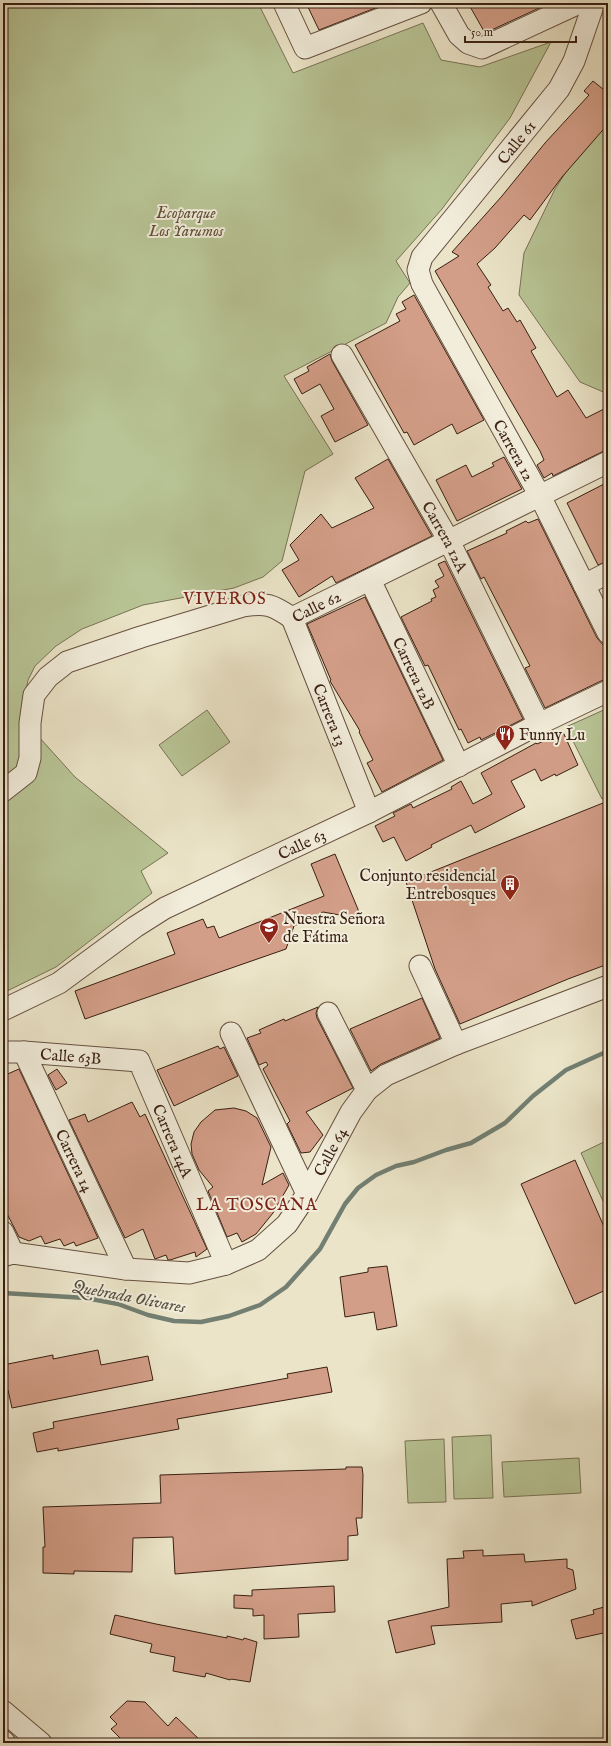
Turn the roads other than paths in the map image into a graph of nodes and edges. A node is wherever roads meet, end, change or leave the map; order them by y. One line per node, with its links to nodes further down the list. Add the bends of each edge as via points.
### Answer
1 (284, 3): 2 (street, via 305,48)
2 (421, 3)
3 (441, 3): 4 (street, via 459,35 468,43 482,48)
4 (579, 3)
5 (594, 3): 6 (street, Calle 61, via 574,61 559,89 422,257)
6 (418, 270): 9 (street, Carrera 12, via 422,284)
7 (342, 355): 10 (street, Carrera 12A)
8 (608, 462): 9 (street, Calle 62)
9 (540, 496): 10 (street, Calle 62); 13 (street, Carrera 12)
10 (449, 541): 12 (street, Calle 62); 17 (street, Carrera 12A)
11 (608, 573): 13 (street)
12 (370, 580): 14 (street, Calle 62); 18 (street, Carrera 12B)
13 (584, 585): 15 (street, Carrera 12)
14 (292, 618): 19 (street, Calle 62, via 276,607 259,603 243,606 148,634 67,662 48,677 34,695 30,723 30,758 26,773); 20 (street, Carrera 13)
15 (608, 633)
16 (608, 691): 17 (street, Calle 63)
17 (539, 724): 18 (street, Calle 63)
18 (459, 766): 20 (street, Calle 63)
19 (3, 791)
20 (369, 812): 23 (street, Calle 63, via 165,908 59,983)
21 (420, 966): 26 (street)
22 (608, 986): 26 (street, Calle 64)
23 (3, 1010)
24 (328, 1013): 30 (street)
25 (231, 1033): 31 (street)
26 (456, 1044): 30 (street, Calle 64, via 386,1076)
27 (3, 1052): 28 (street, Calle 63B)
28 (24, 1052): 29 (street, Calle 63B); 35 (street, Carrera 14)
29 (139, 1061): 34 (street, Carrera 14A)
30 (367, 1090): 31 (street, Calle 64, via 351,1112)
31 (307, 1194): 34 (street, Calle 64, via 287,1224 258,1250)
32 (3, 1232): 33 (street)
33 (8, 1254): 35 (street, Calle 64)
34 (226, 1264): 35 (street, Calle 64, via 189,1273)
35 (126, 1269)
36 (3, 1711): 37 (street)
37 (41, 1743)

